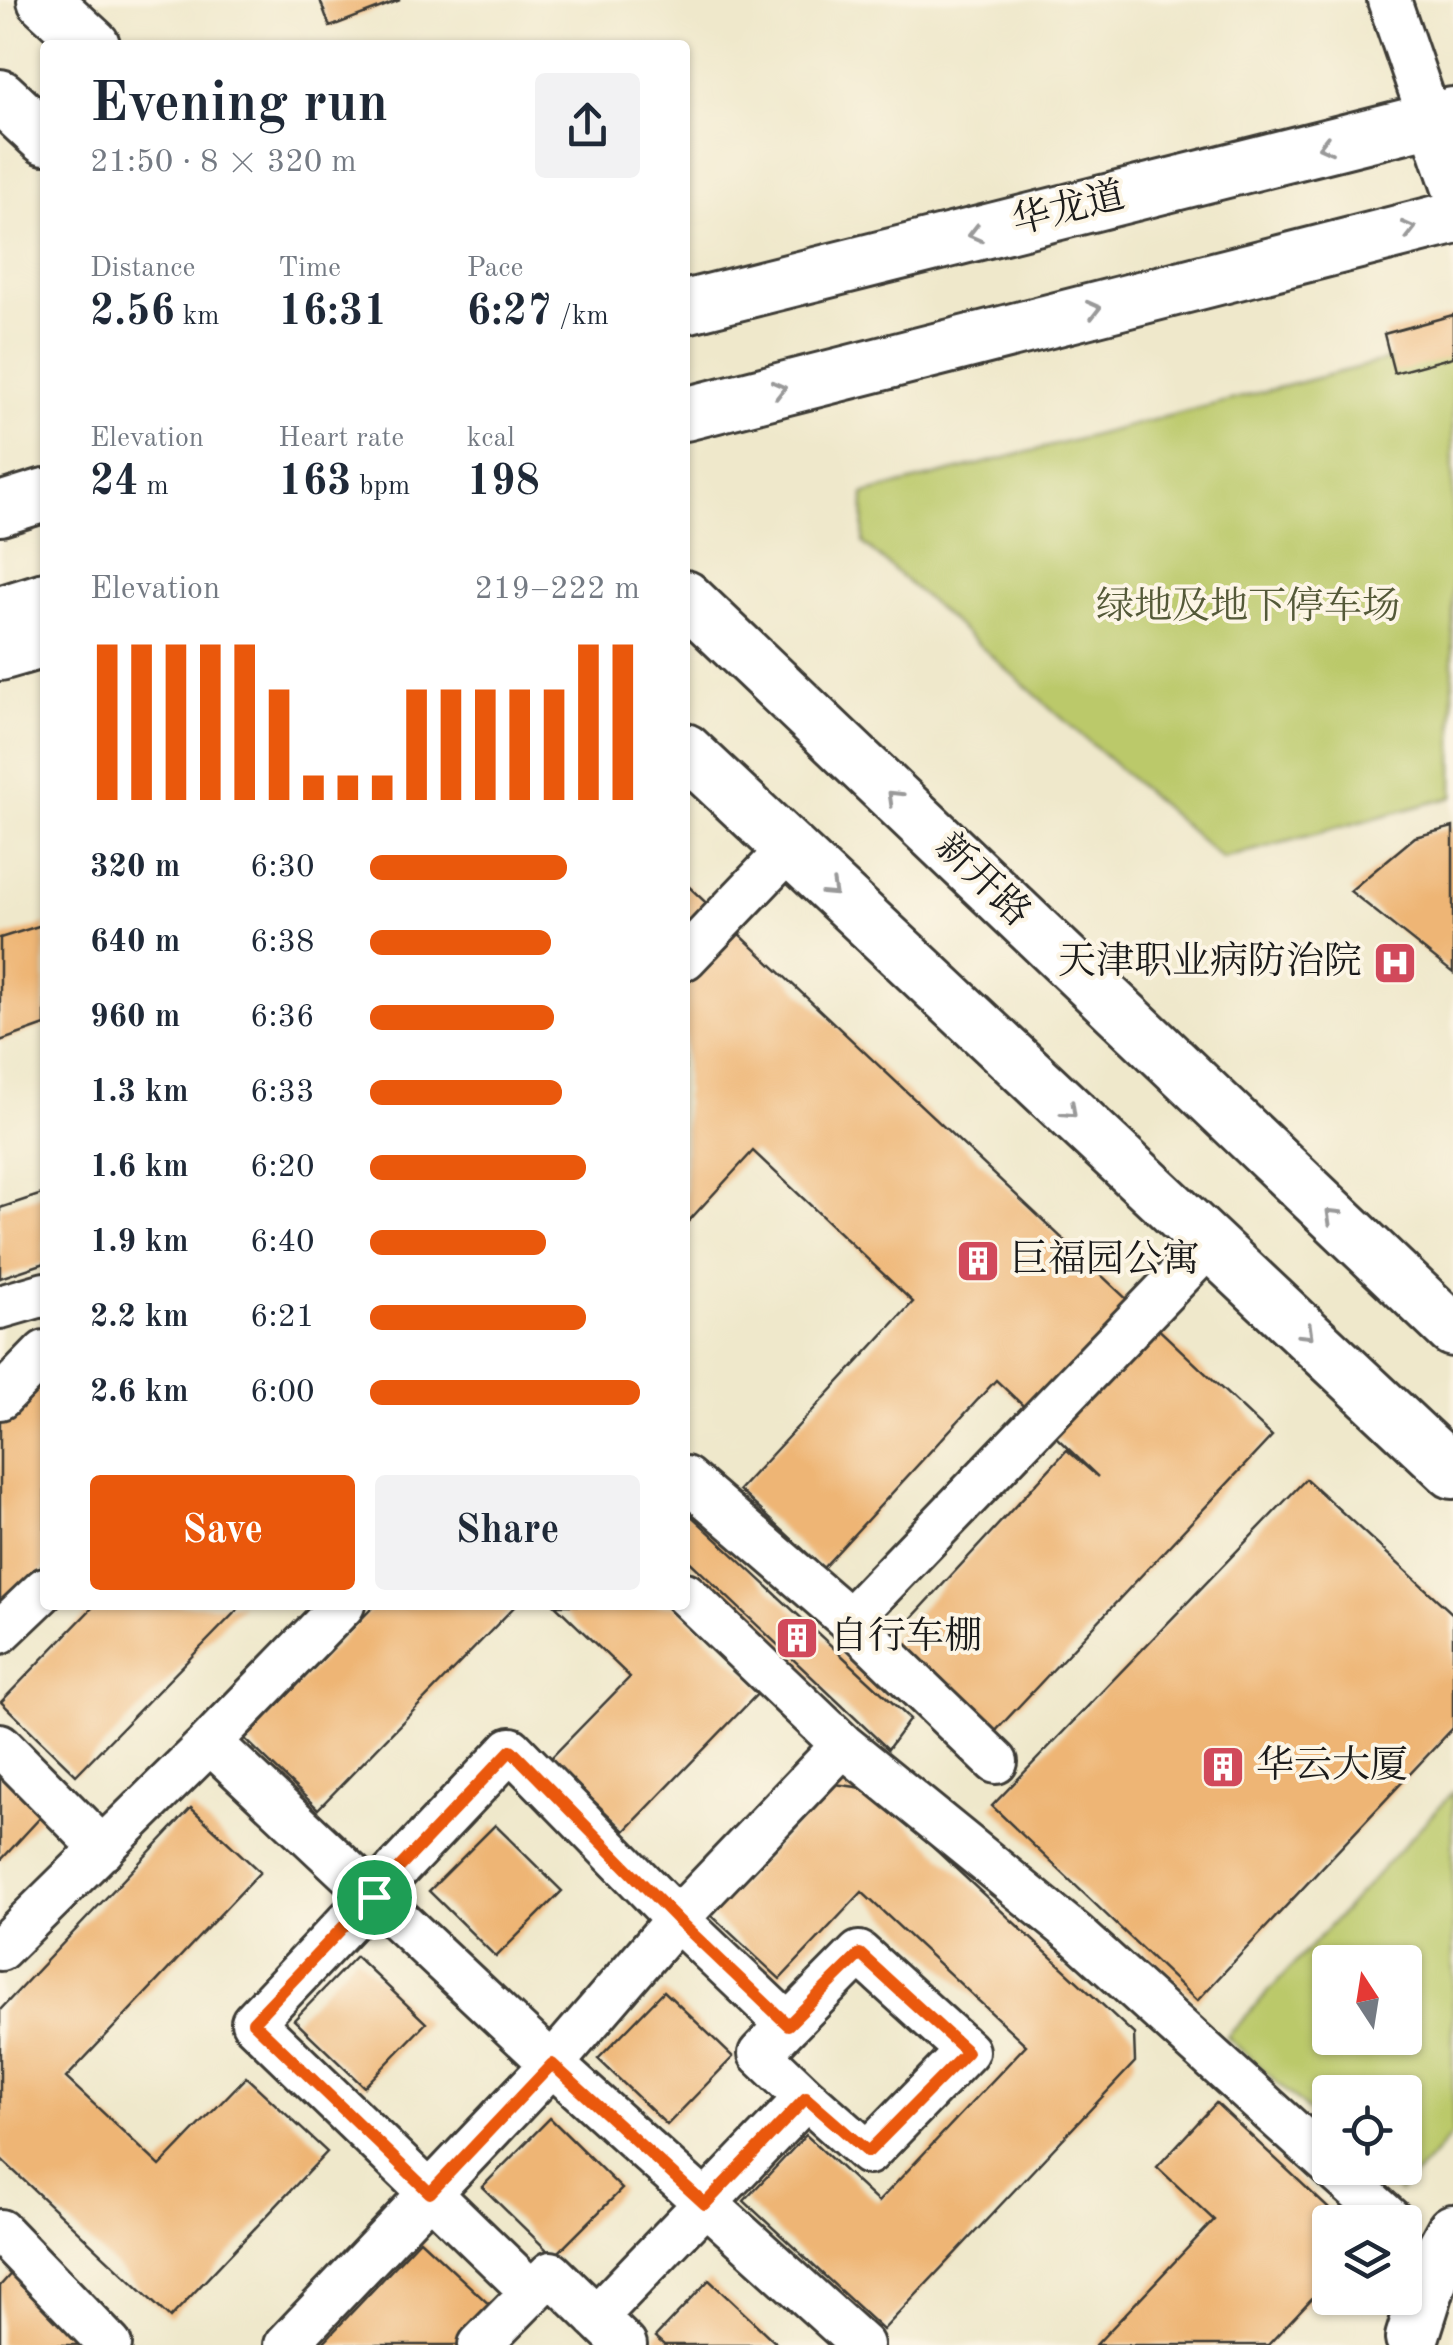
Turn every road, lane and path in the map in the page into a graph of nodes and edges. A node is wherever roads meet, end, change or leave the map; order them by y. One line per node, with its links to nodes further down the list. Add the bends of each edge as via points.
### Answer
1 (44, 0): 3 (main road)
2 (1389, 0): 5 (street)
3 (88, 40)
4 (0, 96): 6 (main road)
5 (1442, 116): 7 (street); 9 (main road, 华龙道, one-way to 9)
6 (40, 133)
7 (1453, 186)
8 (1453, 218): 10 (main road, one-way to 8)
9 (690, 306)
10 (690, 413)
11 (40, 601): 13 (main road)
12 (695, 610): 22 (main road, 新开路, one-way to 12)
13 (0, 613)
14 (40, 642): 15 (main road)
15 (0, 654)
16 (690, 755): 17 (main road)
17 (788, 850): 18 (street); 19 (main road, one-way to 19)
18 (690, 953)
19 (1211, 1243): 25 (main road, one-way to 25); 30 (street)
20 (40, 1296): 21 (street)
21 (0, 1308)
22 (1453, 1330)
23 (40, 1357): 24 (street)
24 (0, 1398)
25 (1453, 1472)
26 (690, 1482): 30 (street)
27 (40, 1594): 31 (street)
28 (690, 1599): 34 (street)
29 (337, 1610): 32 (street)
30 (848, 1620): 35 (street)
31 (0, 1632)
32 (210, 1742): 36 (street); 37 (street)
33 (0, 1744): 36 (street)
34 (843, 1746): 38 (street); 43 (street, via 1074,1933)
35 (996, 1762)
36 (103, 1849): 39 (street)
37 (374, 1897): 38 (street, via 511,1750); 41 (street); 45 (street, via 253,2022)
38 (677, 1919): 40 (street); 41 (street)
39 (0, 1949)
40 (788, 2025): 42 (street, via 760,2054); 42 (street, via 860,1954 967,2052 868,2152)
41 (552, 2064): 45 (street); 46 (street)
42 (806, 2098): 46 (street)
43 (1312, 2149)
44 (1352, 2185): 47 (street)
45 (430, 2193): 50 (street); 54 (street)
46 (705, 2204): 51 (street); 56 (street)
47 (1374, 2205)
48 (0, 2231): 53 (street)
49 (1440, 2260): 52 (main road)
50 (532, 2292): 51 (street, via 551,2273); 55 (street)
51 (610, 2331)
52 (1409, 2342)
53 (110, 2345)
54 (286, 2345)
55 (480, 2345)
56 (862, 2345)

